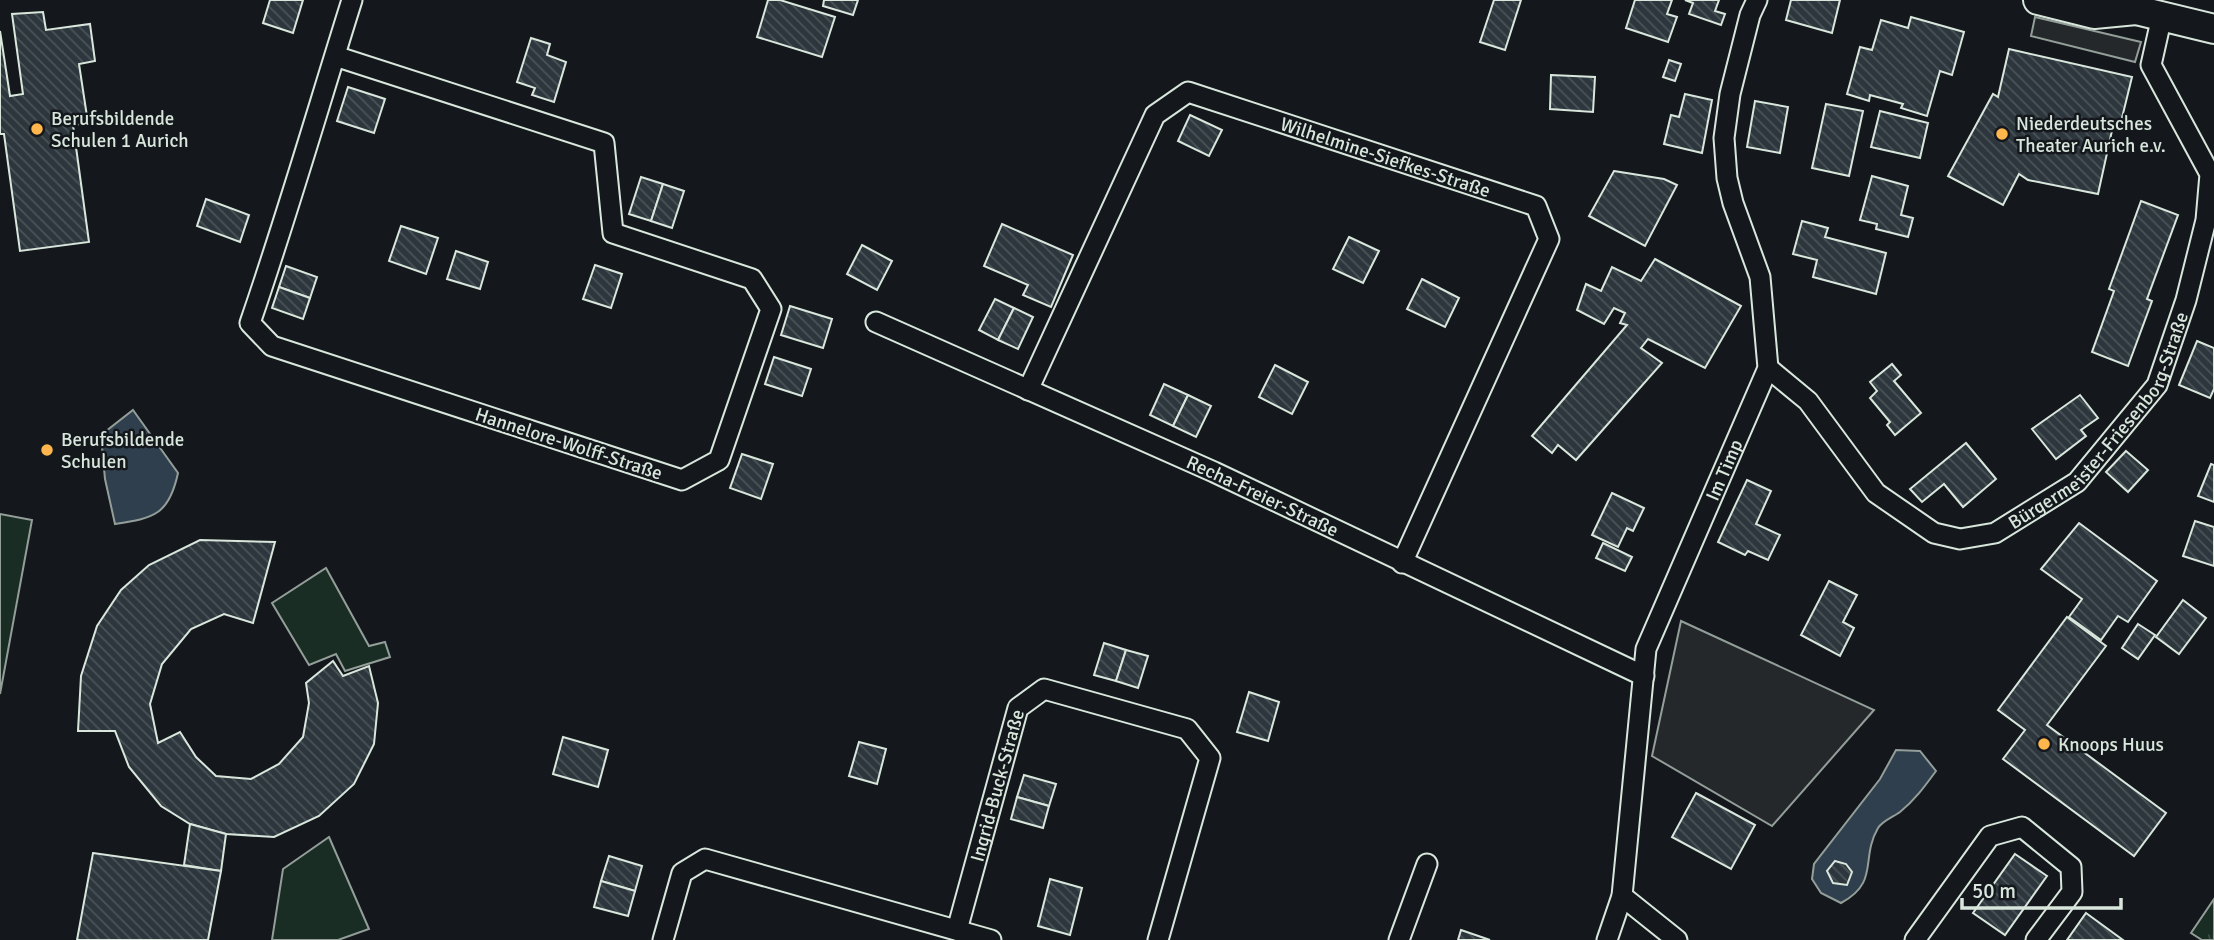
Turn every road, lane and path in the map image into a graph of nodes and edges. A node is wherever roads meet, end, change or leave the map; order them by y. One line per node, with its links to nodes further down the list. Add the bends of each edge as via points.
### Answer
1 (352, 0): 6 (street, Hannelore-Wolff-Straße)
2 (2038, 0): 4 (main road, via 2094,14)
3 (1753, 5): 9 (street, Im Timp, via 1730,94 1724,138 1732,203 1760,277)
4 (2138, 9): 5 (main road); 7 (street, Bürgermeister-Friesenborg-Straße, via 2151,65 2210,174)
5 (2214, 29)
6 (335, 56): 6 (street, Hannelore-Wolff-Straße, via 250,323 272,346 682,480 719,460 771,309 752,279 613,233 604,143)
7 (2210, 222): 9 (street, Bürgermeister-Friesenborg-Straße, via 2157,386 2077,482 1995,533 1960,539 1934,533 1913,521 1876,493 1808,401)
8 (876, 322): 10 (street, Recha-Freier-Straße)
9 (1768, 368): 12 (street, Im Timp, via 1646,649)
10 (1028, 390): 11 (street, Recha-Freier-Straße, via 1214,472); 11 (street, Wilhelmine-Siefkes-Straße, via 1155,115 1188,92 1536,206 1549,239)
11 (1402, 563): 12 (street, Recha-Freier-Straße)
12 (1644, 676): 14 (street, Im Timp)
13 (1427, 864): 19 (street)
14 (1622, 896): 20 (street, Im Timp); 21 (street)
15 (957, 930): 16 (street, via 705,859 682,873); 17 (street); 18 (street, Ingrid-Buck-Straße, via 1018,708 1044,689 1187,729 1210,758)
16 (663, 940)
17 (991, 940)
18 (1158, 940)
19 (1399, 940)
20 (1607, 940)
21 (1677, 940)
22 (1914, 940): 23 (street, via 1990,836 2022,827 2071,867 2072,892)
23 (2036, 940)

